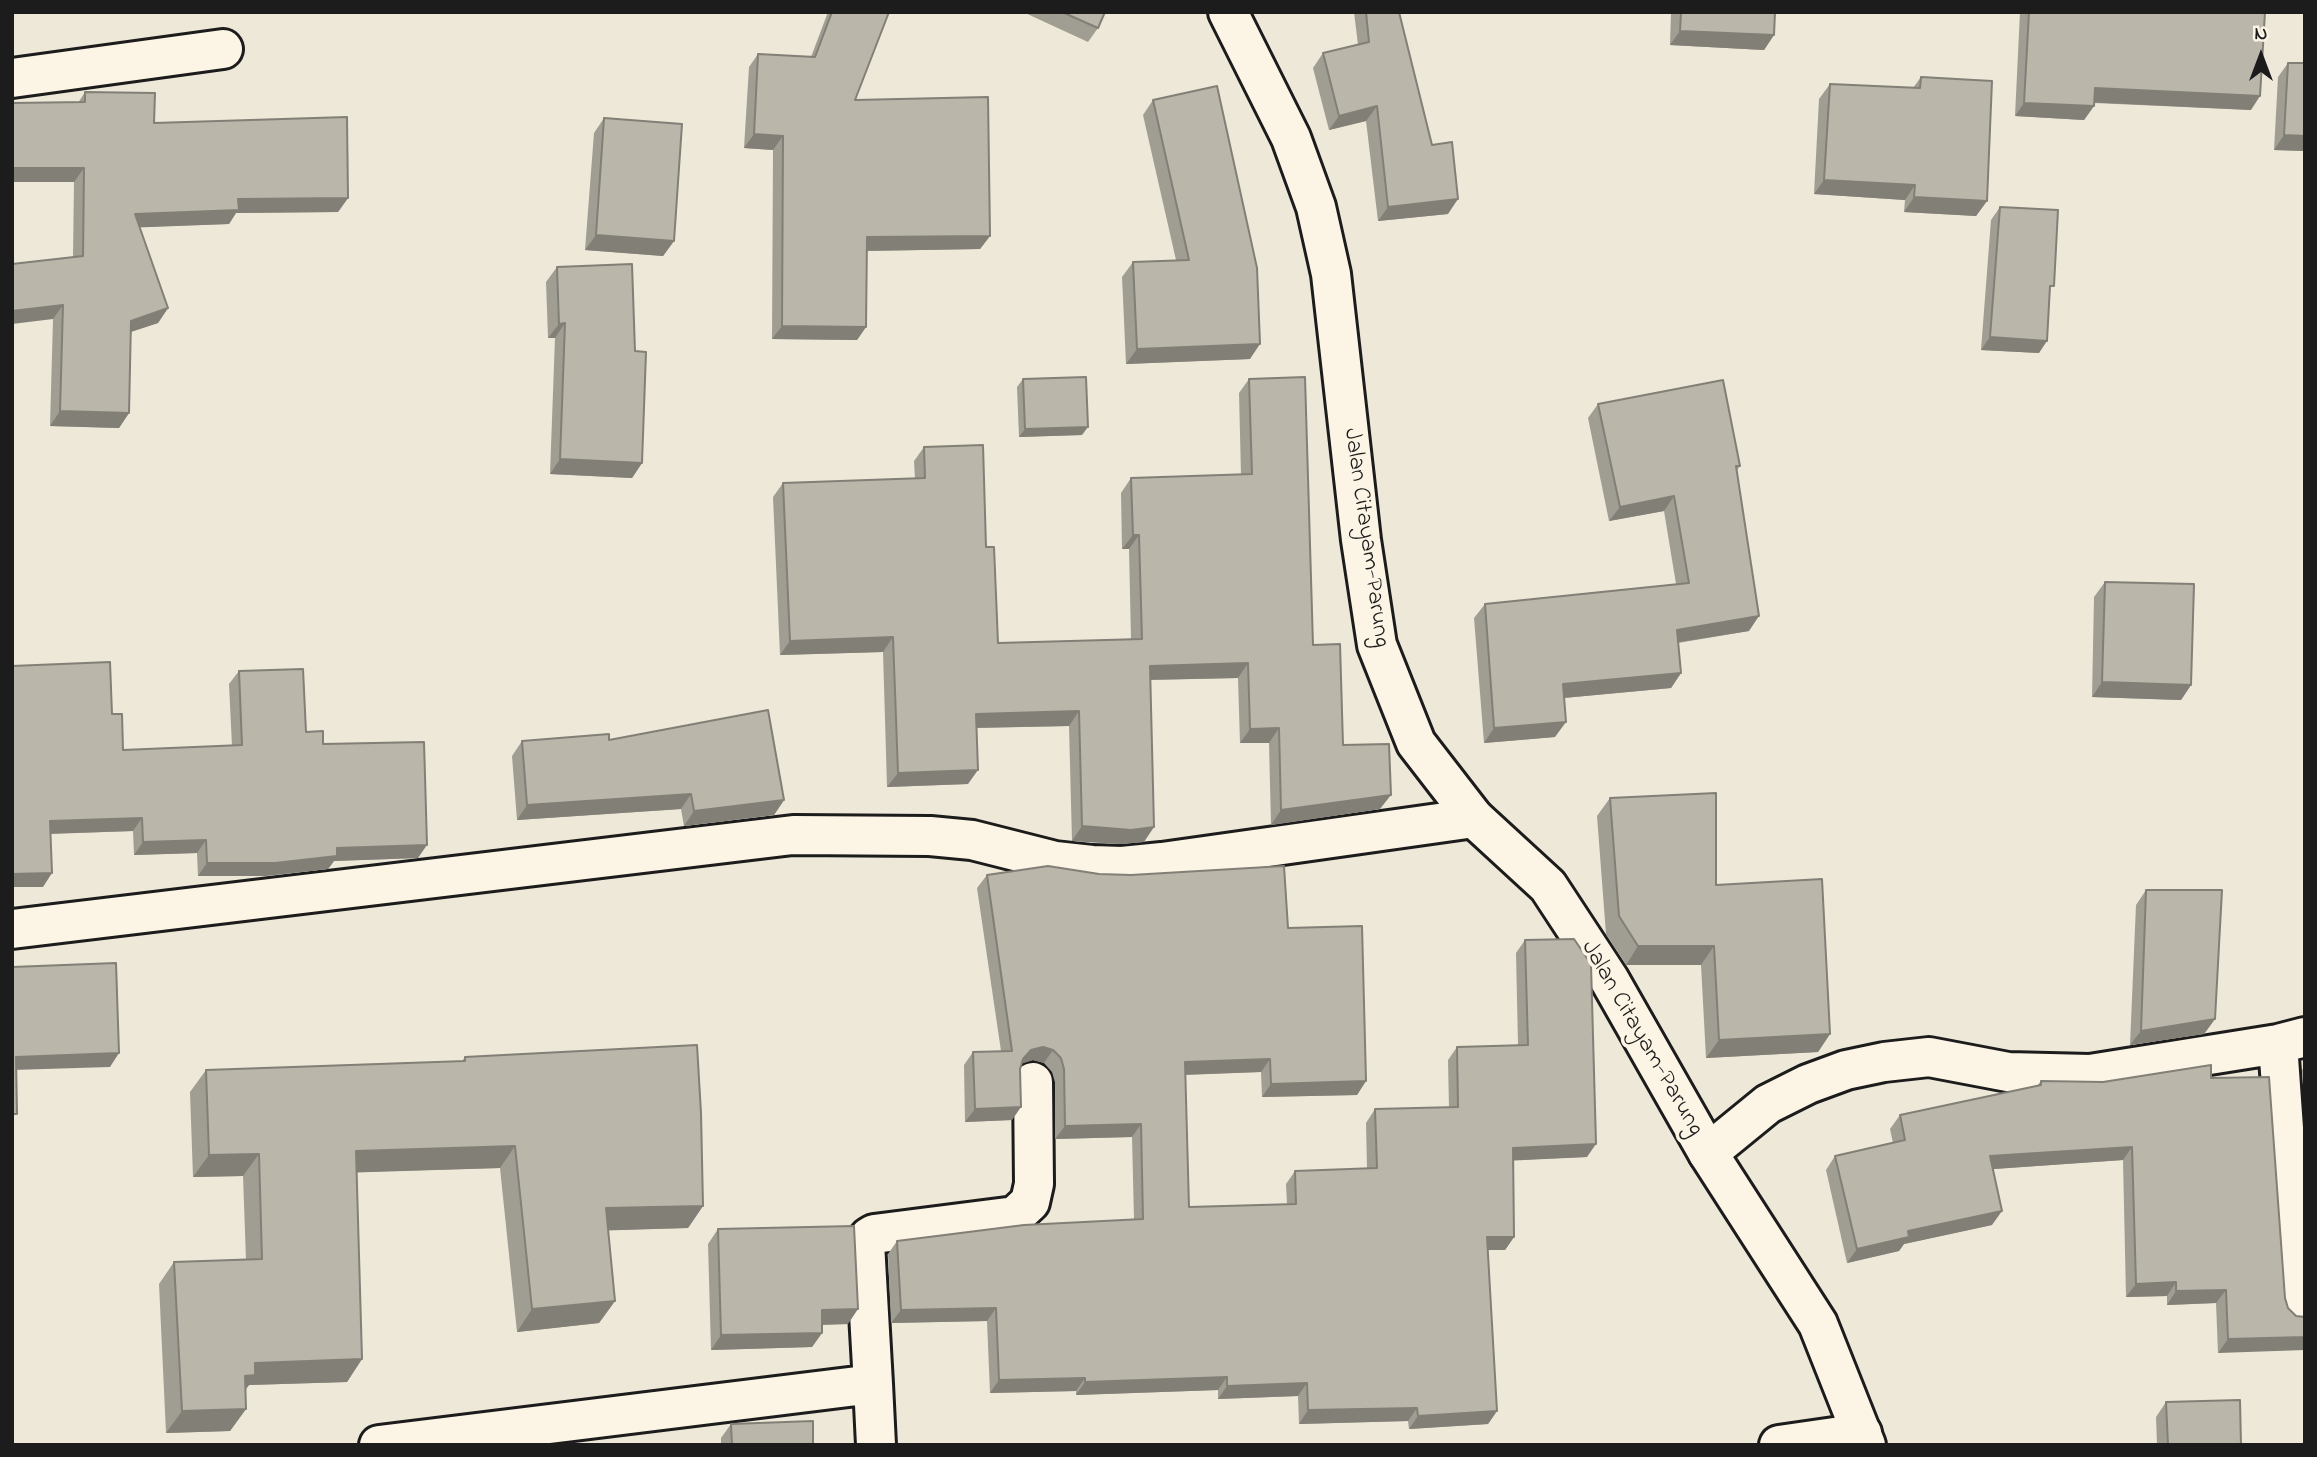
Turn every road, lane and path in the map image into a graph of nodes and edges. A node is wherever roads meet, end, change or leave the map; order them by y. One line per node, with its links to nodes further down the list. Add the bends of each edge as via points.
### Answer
1 (1228, 12): 4 (street, Jalan Citayam-Parung, via 1291,138 1316,206 1331,274 1377,645 1416,744)
2 (223, 49): 3 (street)
3 (12, 78)
4 (1474, 818): 5 (street, via 1122,866 1055,860 972,840 793,835); 8 (street, Jalan Citayam-Parung, via 1548,886 1609,979)
5 (12, 929)
6 (2292, 1041): 8 (street, via 2090,1074 2008,1072 1929,1058 1884,1062 1846,1070 1768,1104); 9 (street)
7 (1033, 1082): 10 (street, via 1034,1184 1030,1202 1015,1216 874,1234 865,1243)
8 (1708, 1153): 11 (street, Jalan Citayam-Parung, via 1818,1324)
9 (2297, 1310)
10 (873, 1384): 12 (street); 13 (street)
11 (1864, 1439): 14 (street)
12 (379, 1445)
13 (876, 1445)
14 (1779, 1445)

